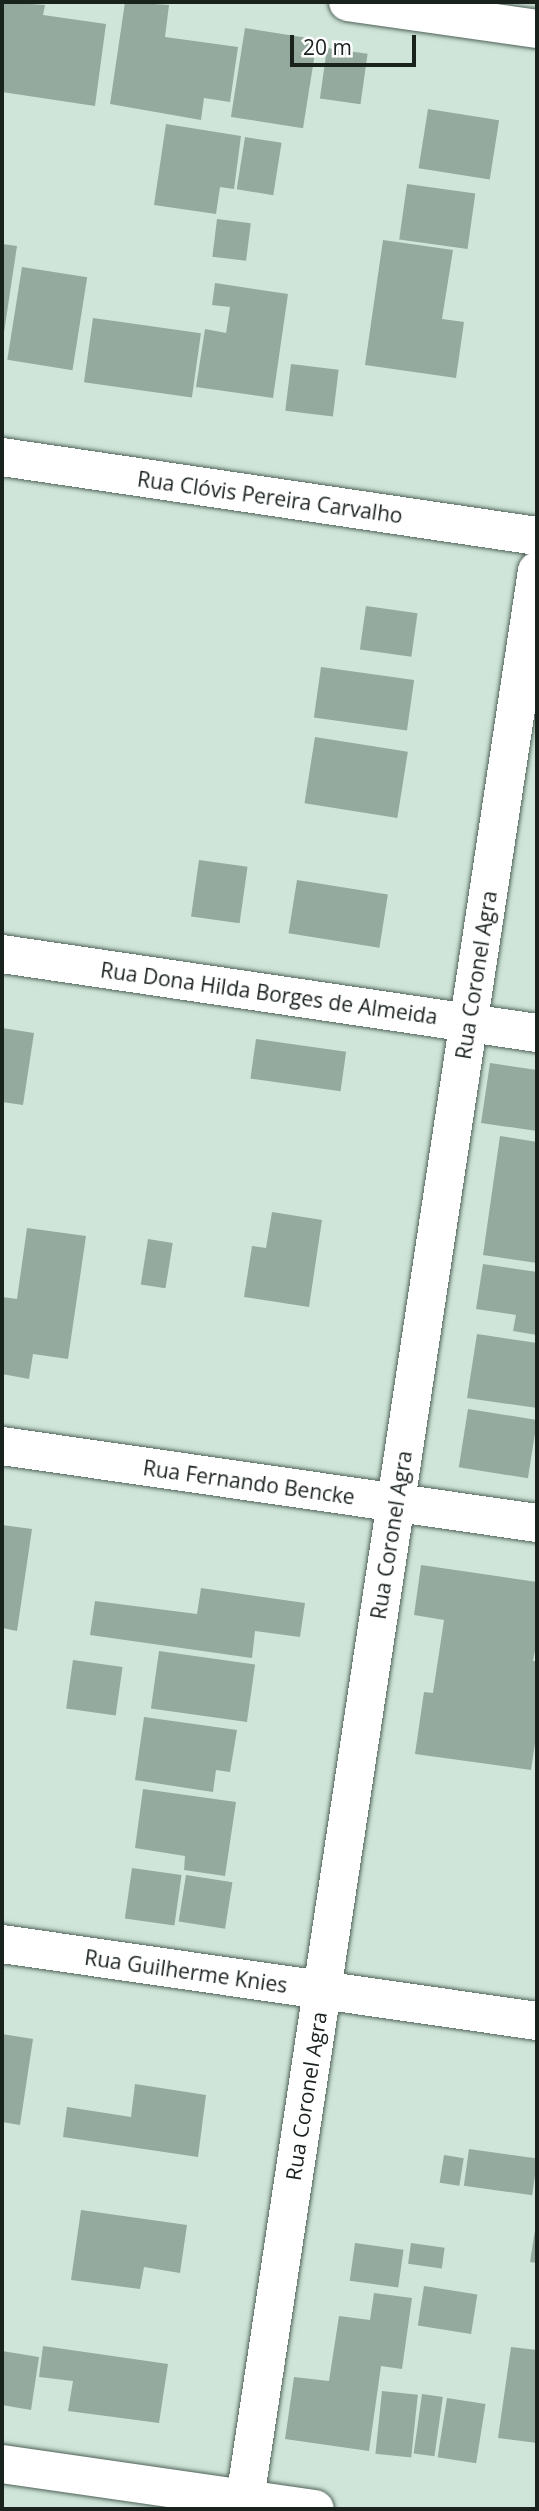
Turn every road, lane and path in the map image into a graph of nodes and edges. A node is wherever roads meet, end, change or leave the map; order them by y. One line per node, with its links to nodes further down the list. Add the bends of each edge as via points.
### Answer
1 (348, 2): 2 (street)
2 (537, 29)
3 (2, 457): 4 (street, Rua Clóvis Pereira Carvalho)
4 (537, 537)
5 (537, 571): 7 (street, Rua Coronel Agra)
6 (2, 954): 7 (street, Rua Dona Hilda Borges de Almeida)
7 (469, 1023): 8 (street, Rua Dona Hilda Borges de Almeida); 10 (street, Rua Coronel Agra)
8 (537, 1033)
9 (2, 1446): 10 (street, Rua Fernando Bencke)
10 (396, 1503): 11 (street, Rua Fernando Bencke); 13 (street, Rua Coronel Agra)
11 (537, 1523)
12 (2, 1944): 13 (street, Rua Guilherme Knies)
13 (322, 1990): 14 (street, Rua Guilherme Knies); 16 (street, Rua Coronel Agra)
14 (537, 2021)
15 (2, 2464): 16 (street)
16 (245, 2499): 17 (street)
17 (315, 2509)

